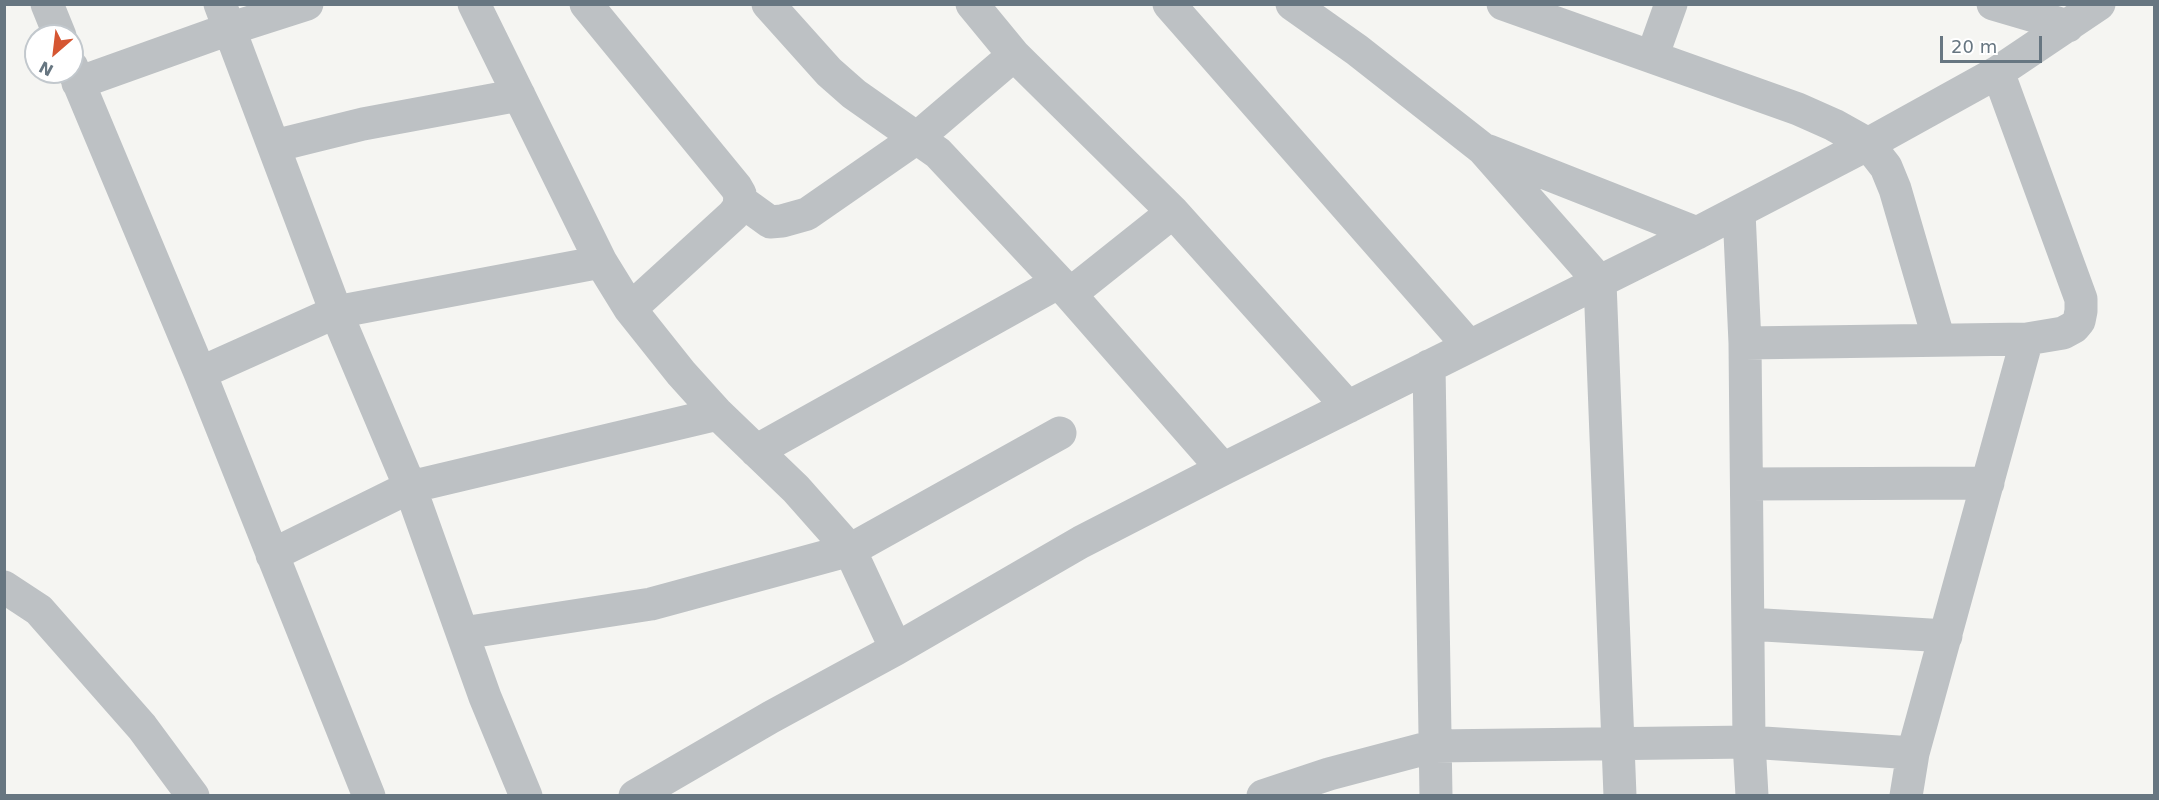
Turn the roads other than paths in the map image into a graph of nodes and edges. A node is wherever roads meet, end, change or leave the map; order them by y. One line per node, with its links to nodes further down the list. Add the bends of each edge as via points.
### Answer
1 (47, 4): 15 (street)
2 (307, 4): 14 (street)
3 (474, 4): 22 (street)
4 (586, 4): 27 (street, via 736,187)
5 (768, 4): 23 (street, via 829,72 877,112)
6 (1169, 4): 39 (street)
7 (1292, 4): 26 (street)
8 (1503, 4): 18 (street)
9 (1671, 4): 18 (street)
10 (1993, 4): 13 (street)
11 (2100, 4): 16 (street)
12 (977, 6): 17 (street)
13 (2025, 9): 16 (street)
14 (224, 17): 19 (street); 25 (street)
15 (55, 24)
16 (2068, 26): 20 (street)
17 (1014, 55): 23 (street); 28 (street)
18 (1652, 57): 24 (street, via 1798,109)
19 (84, 71)
20 (1998, 72): 24 (street); 36 (street, via 2081,299 2079,321 2074,327 2063,333)
21 (79, 84): 41 (street)
22 (519, 95): 25 (street, via 363,124); 31 (street)
23 (918, 137): 27 (street, via 807,214 770,222); 33 (street, via 938,153)
24 (1868, 144): 29 (street); 37 (street, via 1886,167 1895,189)
25 (273, 146): 35 (street)
26 (1483, 149): 30 (street); 32 (street)
27 (741, 201): 34 (street, via 733,215)
28 (1173, 212): 33 (street); 42 (street)
29 (1739, 212): 30 (street); 38 (street)
30 (1697, 233): 32 (street)
31 (601, 262): 34 (street); 35 (street)
32 (1600, 282): 39 (street); 58 (street)
33 (1065, 288): 45 (street); 46 (street)
34 (630, 309): 43 (street)
35 (336, 312): 41 (street); 49 (street)
36 (2027, 339): 37 (street); 47 (street)
37 (1939, 340): 38 (street)
38 (1745, 342): 48 (street)
39 (1469, 346): 40 (street)
40 (1430, 366): 42 (street); 59 (street)
41 (200, 373): 51 (street)
42 (1348, 407): 46 (street)
43 (718, 414): 45 (street); 49 (street)
44 (1060, 433): 50 (street)
45 (756, 451): 50 (street)
46 (1223, 468): 56 (street, via 1081,542)
47 (1988, 483): 48 (street); 55 (street)
48 (1747, 484): 53 (street)
49 (410, 487): 51 (street); 54 (street)
50 (850, 550): 54 (street, via 651,604); 56 (street)
51 (272, 555): 62 (street)
52 (4, 587): 61 (street, via 39,610 142,727)
53 (1748, 624): 55 (street); 57 (street)
54 (463, 633): 63 (street)
55 (1946, 636): 60 (street)
56 (896, 649): 64 (street)
57 (1749, 742): 58 (street); 60 (street); 68 (street)
58 (1618, 743): 59 (street); 67 (street)
59 (1435, 746): 65 (street); 66 (street)
60 (1913, 753): 69 (street)
61 (193, 795)
62 (369, 795)
63 (526, 795)
64 (635, 795)
65 (1263, 795)
66 (1436, 795)
67 (1620, 795)
68 (1752, 795)
69 (1906, 795)

